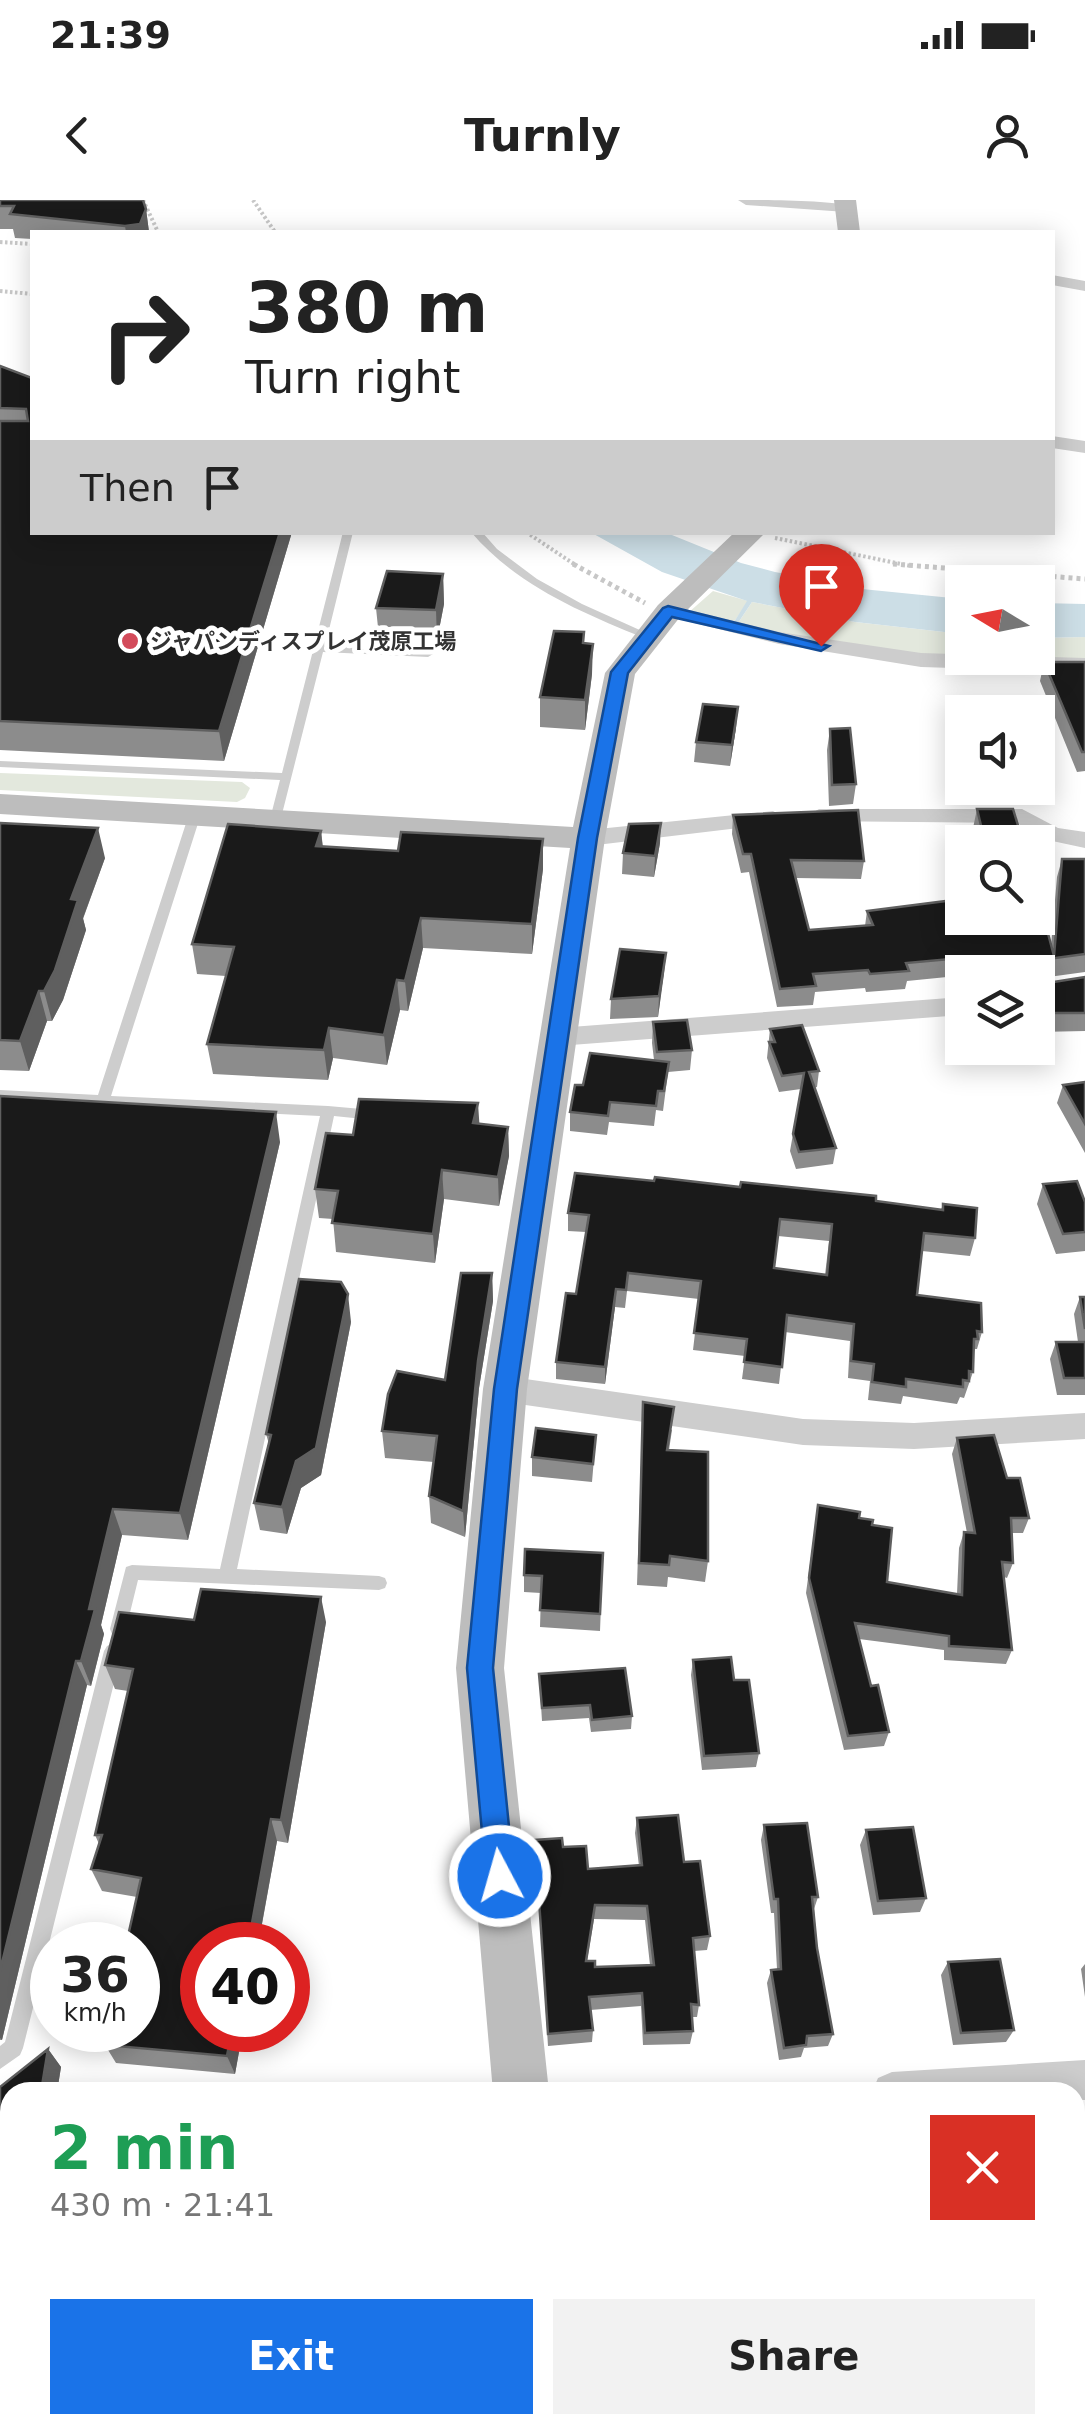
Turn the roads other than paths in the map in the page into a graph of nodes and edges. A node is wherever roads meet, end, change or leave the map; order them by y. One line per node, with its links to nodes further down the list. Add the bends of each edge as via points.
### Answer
1 (746, 200): 2 (street)
2 (846, 204): 3 (street)
3 (849, 230)
4 (1055, 281): 5 (street)
5 (1085, 286)
6 (1055, 442): 7 (street)
7 (1085, 447)
8 (347, 535): 12 (lane)
9 (479, 535): 11 (lane, via 554,594)
10 (762, 535): 11 (street)
11 (663, 618): 14 (street, via 921,660); 20 (street, via 620,672)
12 (319, 649): 13 (lane); 16 (lane)
13 (428, 654)
14 (1085, 665)
15 (0, 764): 16 (lane)
16 (286, 777): 19 (lane)
17 (0, 804): 18 (street)
18 (195, 814): 19 (street); 25 (lane)
19 (276, 819): 20 (street)
20 (588, 838): 21 (street, via 798,816 1022,816 1051,834); 23 (street)
21 (1085, 840)
22 (945, 1007): 23 (street)
23 (558, 1036): 28 (street)
24 (0, 1094): 25 (lane)
25 (103, 1100): 26 (lane)
26 (328, 1111): 27 (lane); 30 (lane)
27 (397, 1116)
28 (505, 1389): 29 (street, via 803,1432 914,1436); 34 (street, via 480,1668)
29 (1085, 1426)
30 (227, 1576): 31 (lane); 32 (lane, via 132,1572 14,2048)
31 (379, 1583)
32 (0, 2058)
33 (1085, 2080): 35 (street)
34 (520, 2082)
35 (1053, 2082)

